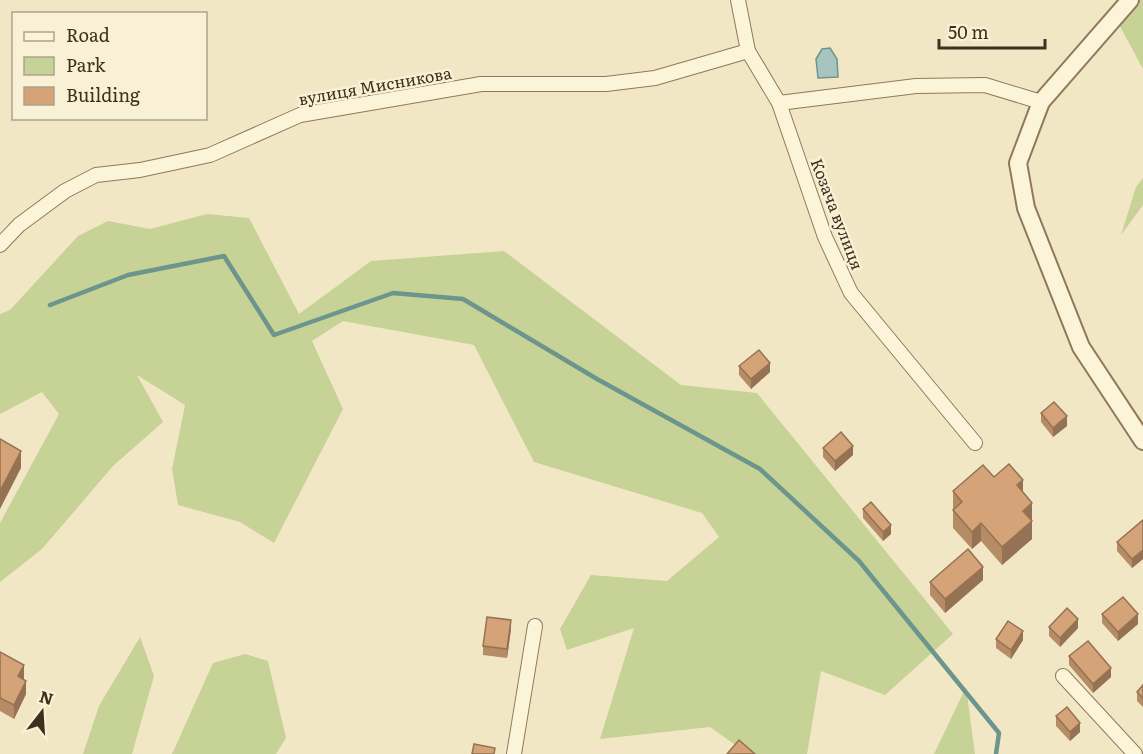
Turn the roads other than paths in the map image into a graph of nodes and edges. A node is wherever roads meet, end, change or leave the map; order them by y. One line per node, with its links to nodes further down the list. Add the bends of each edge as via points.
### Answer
1 (738, 0): 3 (street, Козача вулиця)
2 (1130, 0): 4 (street)
3 (748, 51): 5 (street, Козача вулиця); 6 (street, вулиця Мисникова, via 655,78 606,84 481,84 300,115 210,155 96,175 65,191)
4 (1041, 102): 5 (street, via 985,85 927,86); 7 (street, via 1018,163 1026,208 1081,347)
5 (779, 104): 8 (street, Козача вулиця, via 825,237 850,292)
6 (0, 244)
7 (1143, 441)
8 (975, 443)
9 (536, 626): 11 (street)
10 (1063, 676): 12 (street)
11 (514, 754)
12 (1135, 754)

